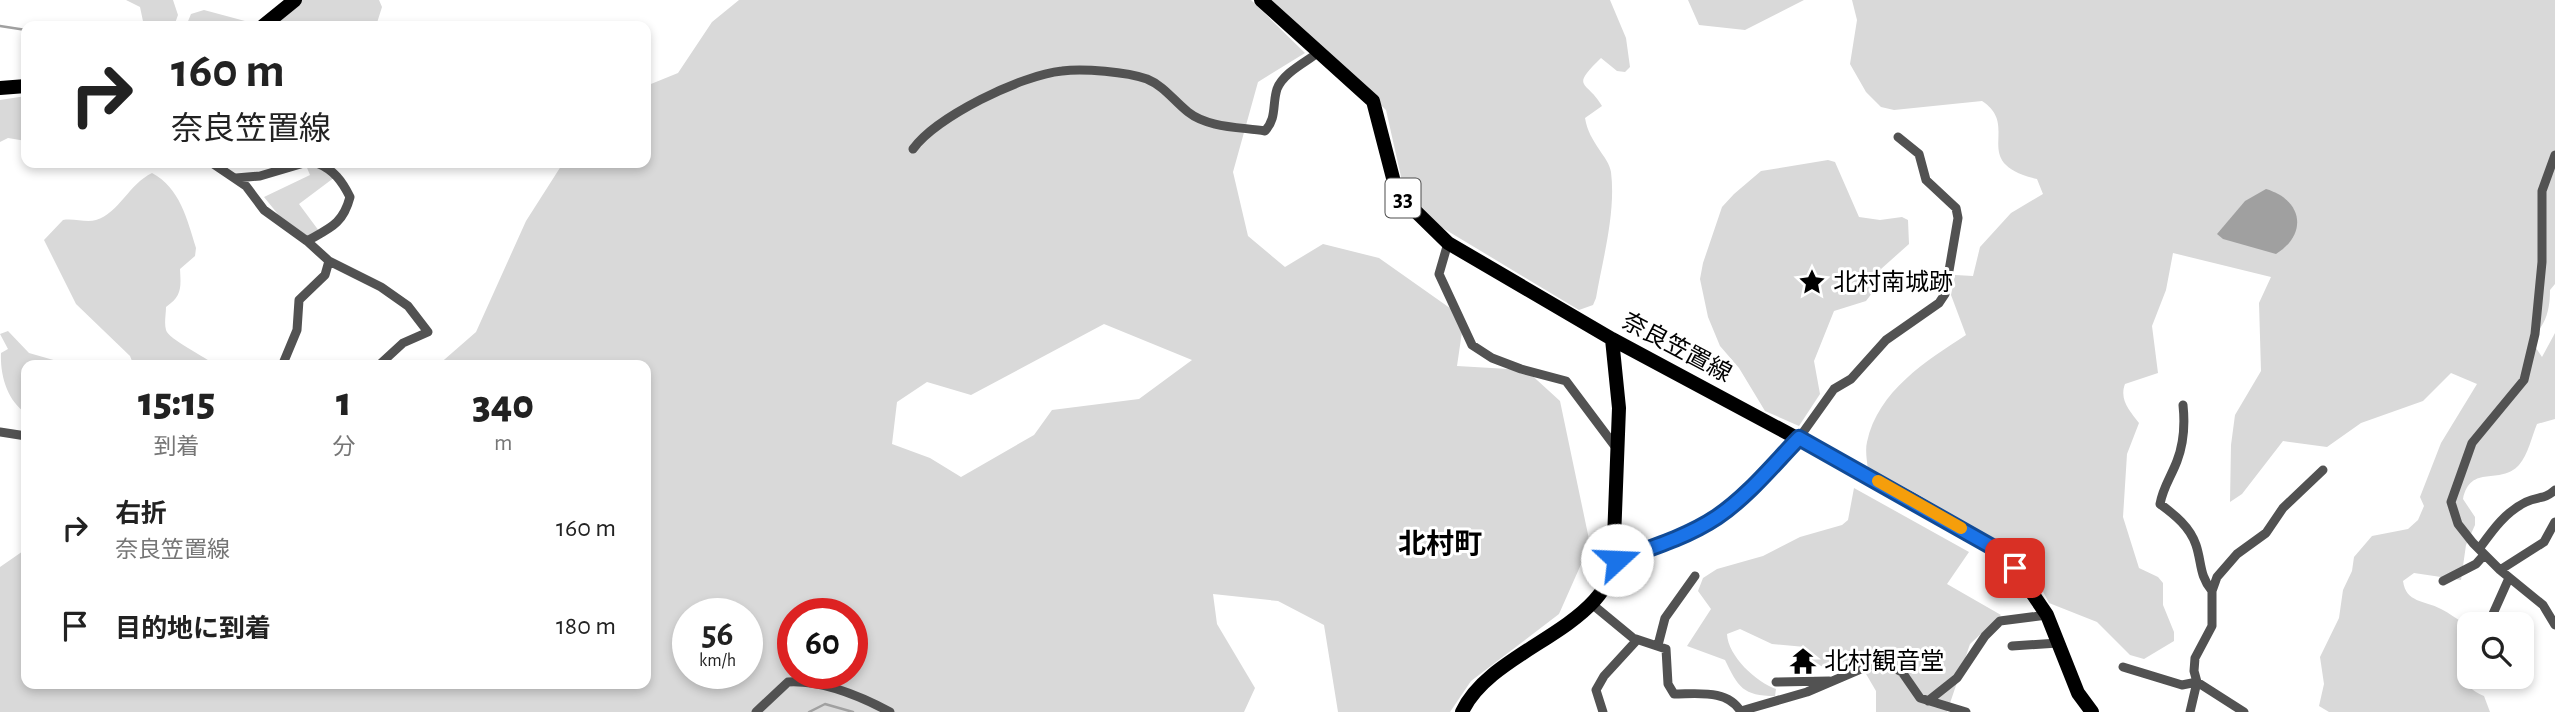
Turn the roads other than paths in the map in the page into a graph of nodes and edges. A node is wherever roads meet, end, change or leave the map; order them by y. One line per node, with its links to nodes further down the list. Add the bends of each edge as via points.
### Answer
1 (295, 0): 3 (main road)
2 (1261, 0): 4 (main road, 奈良笠置線 / 33)
3 (269, 21)
4 (1319, 52): 8 (street, via 1283,79 1274,121 1265,131 1206,122 1147,79 1062,71 1037,77 953,114); 15 (main road, 奈良笠置線 / 33, via 1373,101 1394,182 1404,200)
5 (21, 86): 6 (main road)
6 (0, 88)
7 (1898, 137): 23 (street, via 1919,154 1926,180 1956,208 1945,294 1834,389)
8 (913, 149)
9 (2555, 155): 28 (street, via 2542,191 2542,262 2535,334 2524,380 2472,443 2451,502 2458,524)
10 (220, 168): 13 (street)
11 (287, 168): 13 (street)
12 (330, 168): 14 (street, via 350,197 345,215)
13 (236, 178): 14 (street, via 264,210)
14 (307, 241): 16 (street)
15 (1448, 243): 17 (main road, 奈良笠置線 / 33); 24 (street, via 1440,274 1472,345 1492,358 1566,381)
16 (329, 261): 18 (street, via 325,275 299,300 297,330); 19 (street, via 382,287 408,306 428,332 403,343)
17 (1612, 339): 23 (main road, 奈良笠置線 / 33); 24 (main road, via 1618,380)
18 (284, 360)
19 (385, 360)
20 (2183, 405): 34 (street, via 2183,441 2164,484 2161,504 2181,520 2196,544 2200,572)
21 (0, 432): 22 (street)
22 (21, 435)
23 (1799, 438): 29 (main road, via 1717,517); 37 (main road, 奈良笠置線 / 33, via 1994,548 2015,568)
24 (1618, 450): 29 (main road)
25 (2323, 470): 34 (street, via 2283,508 2266,533 2224,566)
26 (2555, 490): 28 (street, via 2508,514)
27 (2555, 522): 30 (street, via 2544,542)
28 (2482, 552): 30 (street); 33 (street, via 2476,564)
29 (1617, 560): 35 (main road)
30 (2500, 570): 32 (street)
31 (1695, 576): 41 (street, via 1665,618)
32 (2509, 578): 36 (street); 38 (street, via 2543,605)
33 (2443, 581)
34 (2212, 591): 46 (street, via 2212,626 2195,659)
35 (1593, 604): 39 (street); 50 (main road, via 1483,680)
36 (2494, 612)
37 (2047, 615): 40 (main road, 奈良笠置線 / 33); 47 (street, via 2000,621 1957,678)
38 (2555, 625)
39 (1637, 640): 41 (street); 51 (street, via 1596,690)
40 (2058, 643): 42 (street); 54 (main road, 奈良笠置線 / 33, via 2078,693)
41 (1658, 645): 52 (street, via 1666,649 1674,694 1721,695 1734,701)
42 (2012, 646)
43 (2123, 667): 46 (street, via 2182,685)
44 (1831, 681): 45 (street); 47 (street, via 1870,665 1890,666 1902,672); 52 (street)
45 (1776, 682)
46 (2197, 682): 55 (street); 56 (street)
47 (1927, 701): 53 (street)
48 (756, 712): 49 (street, via 788,682 803,681 845,691)
49 (890, 712)
50 (1462, 712)
51 (1603, 712)
52 (1741, 712)
53 (1966, 712)
54 (2092, 712)
55 (2190, 712)
56 (2244, 712)

